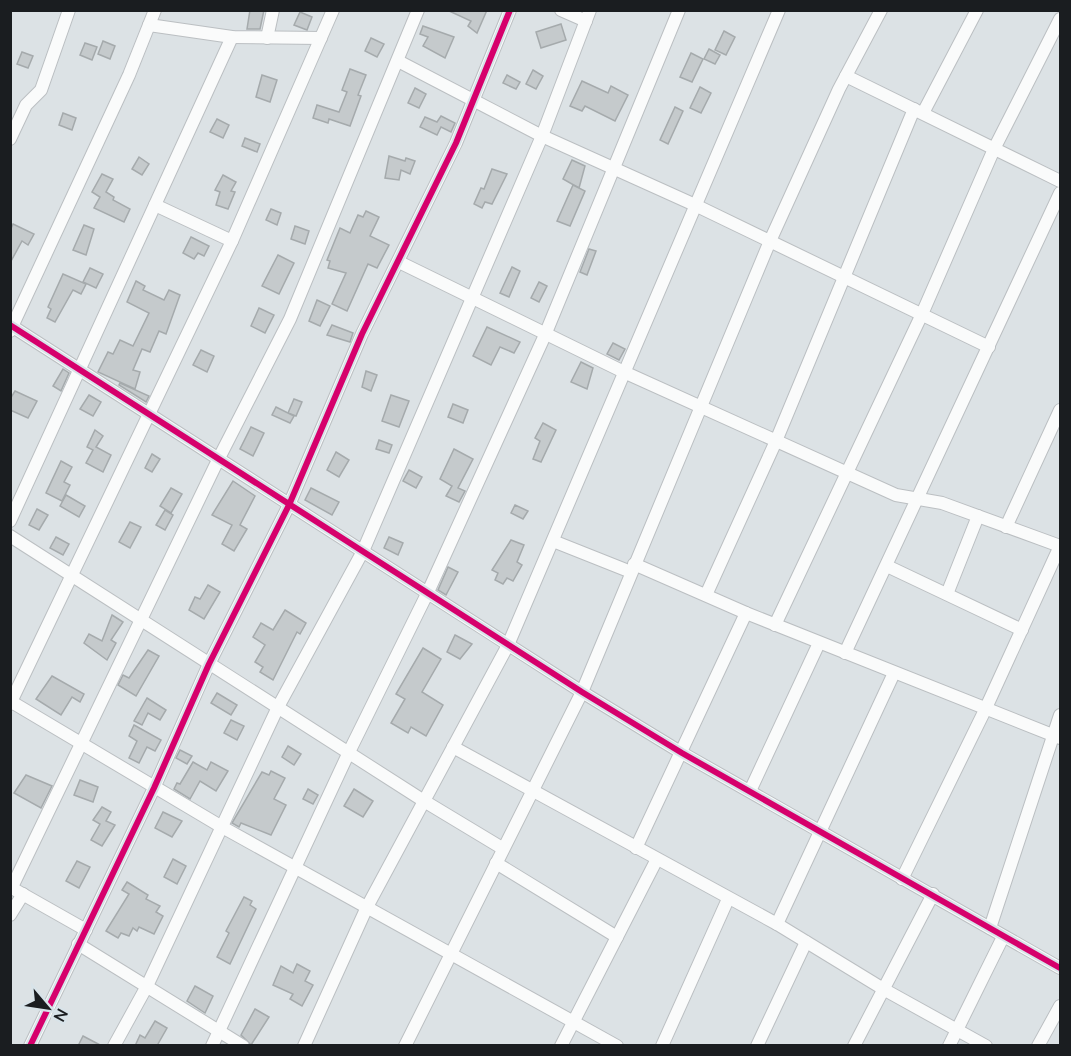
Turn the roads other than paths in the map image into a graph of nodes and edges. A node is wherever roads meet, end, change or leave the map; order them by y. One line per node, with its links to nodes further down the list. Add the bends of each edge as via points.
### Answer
1 (69, 10): 23 (street, via 41,90 26,105)
2 (155, 10): 14 (street)
3 (273, 10): 16 (street)
4 (333, 10): 17 (street)
5 (418, 10): 18 (street)
6 (510, 10): 20 (street)
7 (561, 10): 12 (street)
8 (679, 10): 25 (street)
9 (779, 10): 29 (street)
10 (881, 10): 19 (street)
11 (976, 10): 21 (street)
12 (588, 16): 22 (street)
13 (1060, 19): 24 (street)
14 (149, 26): 15 (street); 36 (street)
15 (232, 37): 16 (street); 28 (street)
16 (267, 38): 17 (street)
17 (321, 38): 30 (street)
18 (398, 61): 20 (street); 45 (street, via 312,270)
19 (846, 76): 21 (street); 31 (street)
20 (474, 100): 22 (street); 32 (street)
21 (919, 111): 24 (street); 33 (street)
22 (542, 136): 25 (street); 34 (street)
23 (10, 139)
24 (994, 149): 26 (street); 35 (street)
25 (614, 168): 29 (street); 37 (street)
26 (1060, 181)
27 (1060, 193): 38 (street)
28 (155, 205): 30 (street); 39 (street)
29 (695, 205): 31 (street); 40 (street)
30 (232, 241): 43 (street)
31 (770, 241): 33 (street); 41 (street)
32 (399, 262): 34 (street); 48 (street, via 354,352)
33 (843, 277): 35 (street); 44 (street)
34 (472, 300): 37 (street); 55 (street)
35 (922, 314): 38 (street); 46 (street)
36 (11, 327): 39 (street)
37 (545, 335): 40 (street); 59 (street)
38 (988, 347): 47 (street)
39 (80, 368): 43 (street); 50 (street)
40 (626, 373): 41 (street); 53 (street)
41 (701, 407): 44 (street); 57 (street)
42 (1060, 410): 51 (street)
43 (149, 413): 45 (street); 58 (street)
44 (776, 441): 46 (street); 61 (street)
45 (218, 460): 48 (street); 63 (street)
46 (845, 472): 47 (street); 64 (street)
47 (918, 501): 49 (street, via 942,503); 56 (street)
48 (289, 505): 55 (street); 69 (street)
49 (978, 516): 51 (street); 60 (street)
50 (10, 521)
51 (1006, 527): 54 (street)
52 (10, 536): 58 (street)
53 (553, 541): 57 (street); 67 (street)
54 (1060, 546): 65 (street)
55 (363, 551): 59 (street); 73 (street)
56 (887, 566): 60 (street); 68 (street)
57 (633, 568): 61 (street); 71 (street)
58 (73, 575): 63 (street); 72 (street)
59 (428, 592): 67 (street); 79 (street)
60 (947, 594): 65 (street)
61 (706, 596): 62 (street)
62 (746, 614): 64 (street); 80 (street)
63 (141, 618): 69 (street); 77 (street)
64 (775, 625): 66 (street)
65 (1022, 630): 74 (street)
66 (819, 644): 68 (street); 83 (street)
67 (508, 645): 71 (street); 78 (street)
68 (844, 653): 70 (street)
69 (209, 664): 73 (street); 81 (street)
70 (894, 673): 74 (street); 86 (street)
71 (582, 692): 80 (street); 82 (street)
72 (11, 703): 77 (street)
73 (278, 707): 79 (street); 85 (street)
74 (985, 710): 76 (street); 92 (street)
75 (1060, 715): 76 (street)
76 (1057, 736): 99 (street)
77 (80, 744): 81 (street); 93 (street)
78 (453, 747): 82 (street); 84 (street)
79 (349, 752): 84 (street); 91 (street)
80 (682, 753): 83 (street); 88 (street)
81 (154, 788): 85 (street); 100 (street)
82 (534, 790): 87 (street); 88 (street)
83 (750, 791): 86 (street)
84 (424, 801): 87 (street); 96 (street)
85 (222, 827): 91 (street); 107 (street)
86 (821, 832): 92 (street); 98 (street)
87 (502, 848): 90 (street)
88 (636, 848): 89 (street)
89 (657, 859): 95 (street); 101 (street)
90 (496, 863): 101 (street); 105 (street)
91 (294, 867): 96 (street); 112 (street)
92 (902, 879): 94 (street)
93 (15, 889): 97 (street); 100 (street)
94 (933, 894): 99 (street); 108 (street)
95 (728, 899): 98 (street); 121 (street)
96 (367, 907): 105 (street); 118 (street)
97 (10, 915)
98 (777, 924): 103 (street)
99 (990, 928): 102 (street)
100 (86, 930): 104 (street)
101 (617, 937): 110 (street)
102 (1003, 937): 106 (street); 111 (street)
103 (806, 942): 108 (street); 122 (street)
104 (78, 944): 107 (street); 114 (street)
105 (453, 954): 110 (street); 113 (street)
106 (1060, 968)
107 (147, 986): 112 (street); 115 (street)
108 (885, 990): 111 (street); 123 (street)
109 (1060, 1006): 126 (street)
110 (572, 1021): 119 (street); 120 (street)
111 (957, 1030): 124 (street); 125 (street)
112 (219, 1032): 116 (street); 117 (street)
113 (408, 1044)
114 (30, 1046)
115 (114, 1046)
116 (212, 1046)
117 (243, 1046)
118 (304, 1046)
119 (561, 1046)
120 (617, 1046)
121 (662, 1046)
122 (757, 1046)
123 (854, 1046)
124 (949, 1046)
125 (986, 1046)
126 (1038, 1046)

